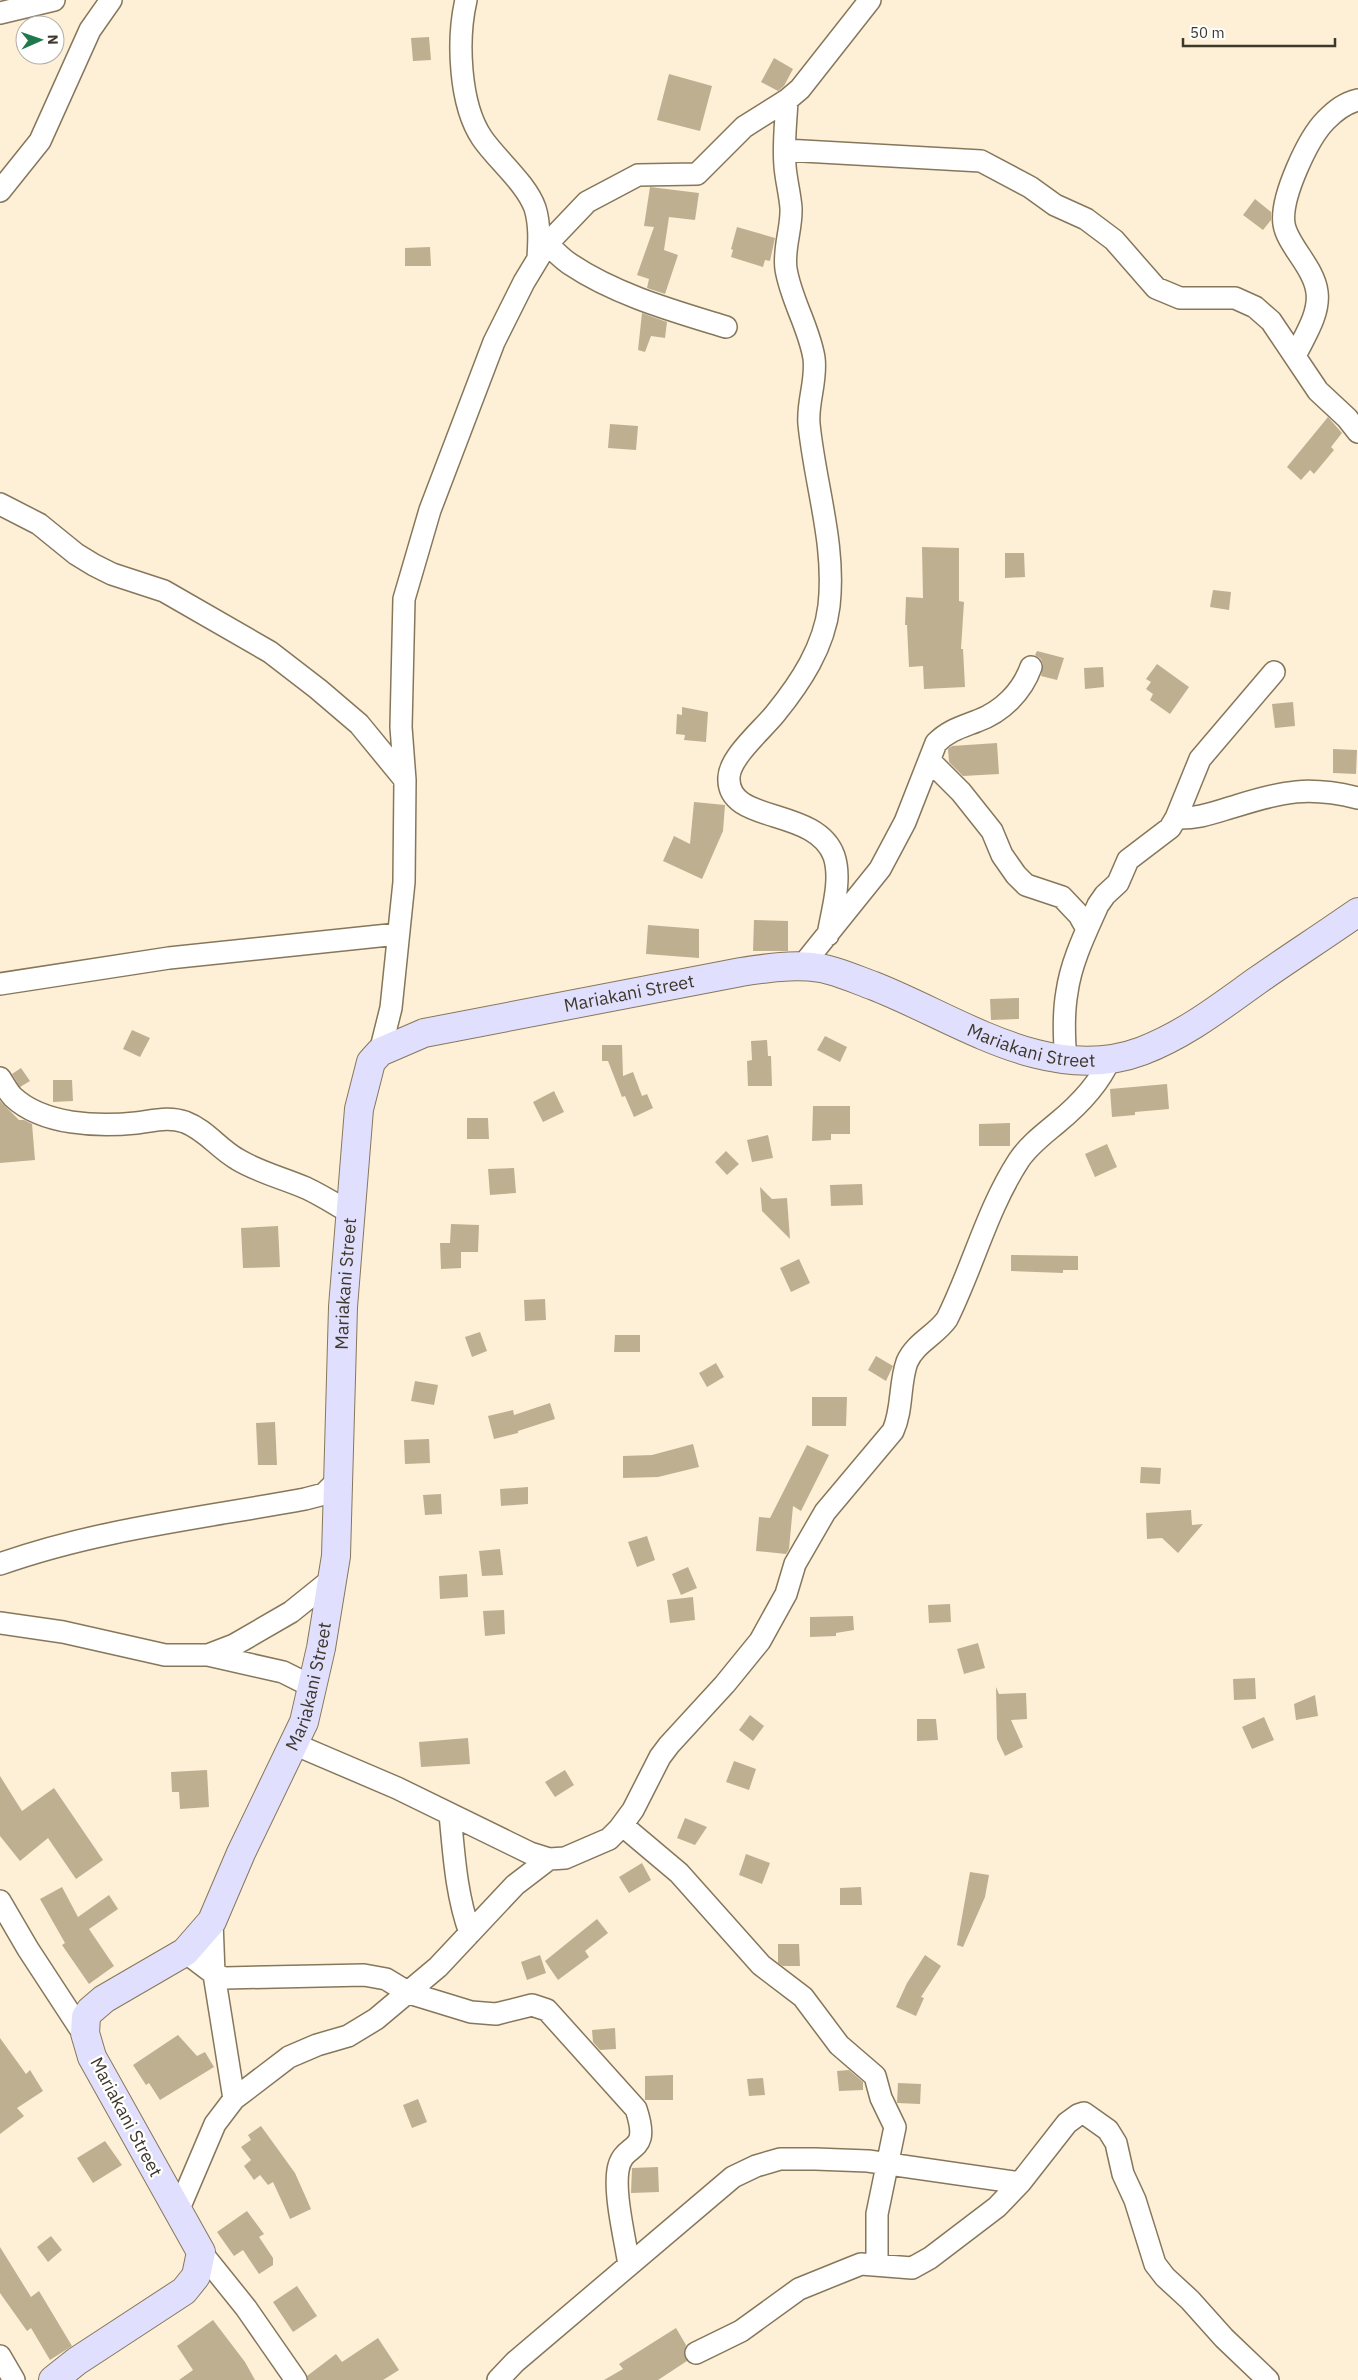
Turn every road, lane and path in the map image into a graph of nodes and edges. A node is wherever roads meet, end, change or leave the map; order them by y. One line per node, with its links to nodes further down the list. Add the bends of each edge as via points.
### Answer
1 (54, 0): 5 (street)
2 (111, 0): 9 (street, via 90,30 40,141)
3 (466, 0): 10 (street, via 461,22 462,68 470,117 482,138 530,198)
4 (870, 0): 6 (street, via 800,89)
5 (0, 13)
6 (787, 100): 8 (street); 10 (street, via 744,127 697,174 638,175 586,202)
7 (1358, 100): 12 (street, via 1346,103 1325,121 1299,161 1285,205 1286,232 1301,255 1317,293 1312,320)
8 (785, 150): 12 (street, via 981,161 1086,219 1114,240 1156,288 1180,298 1235,298 1255,307 1271,321); 24 (street, via 791,208 785,266 814,360 809,422 828,534 829,606 818,650 776,713 732,763 729,778 731,793 740,803 809,827 825,840 834,856 837,876)
9 (0, 191)
10 (543, 251): 11 (street, via 638,298); 18 (street, via 494,342 430,510 404,599 401,727)
11 (726, 327)
12 (1295, 356): 13 (street, via 1318,391 1348,418)
13 (1358, 432)
14 (0, 504): 18 (street, via 39,524 94,565 164,591 270,652 359,724)
15 (1031, 667): 17 (street, via 1016,694 1004,706 991,715 945,734 936,742)
16 (1274, 672): 20 (street, via 1200,760)
17 (930, 760): 22 (street, via 992,831 1002,856 1016,875 1026,885 1062,897); 24 (street, via 905,822 880,870)
18 (405, 780): 23 (street, via 404,882)
19 (1358, 798): 20 (street, via 1317,790 1294,791 1202,817)
20 (1176, 818): 22 (street, via 1170,828 1128,860 1122,877 1105,895)
21 (1358, 912): 28 (street, Mariakani Street, via 1187,1030 1141,1051)
22 (1087, 929): 29 (street, via 1066,993)
23 (398, 934): 26 (street, via 169,958); 27 (street, via 391,1008)
24 (828, 935): 25 (street)
25 (802, 966): 27 (street, Mariakani Street, via 742,972 424,1033); 29 (street, Mariakani Street, via 822,968 854,978 966,1029 1032,1053)
26 (0, 984)
27 (380, 1052): 31 (street, Mariakani Street, via 371,1062 359,1109)
28 (1110, 1059): 29 (street, Mariakani Street); 40 (street, via 1101,1078 1020,1158 998,1197 947,1319 912,1353 907,1363 899,1419 893,1431 824,1512 795,1564 786,1594 765,1634 660,1757)
29 (1066, 1061)
30 (0, 1078): 31 (street, via 13,1097 31,1109 56,1118 87,1124 111,1124 168,1118 193,1125 236,1159 308,1189)
31 (350, 1212): 32 (street, Mariakani Street)
32 (337, 1481): 33 (street, via 324,1494 306,1499 86,1537); 34 (street, Mariakani Street, via 336,1556)
33 (0, 1564)
34 (332, 1579): 36 (street, via 292,1612 234,1645); 37 (street, Mariakani Street)
35 (0, 1624): 36 (street, via 63,1632 165,1655)
36 (208, 1655): 37 (street, via 284,1672)
37 (313, 1687): 38 (street, Mariakani Street, via 304,1722)
38 (294, 1744): 39 (street); 43 (street, Mariakani Street)
39 (450, 1814): 41 (street); 44 (street, via 461,1908)
40 (622, 1825): 41 (street, via 609,1839 591,1848 565,1858); 50 (street, via 679,1873 761,1965 803,1998 839,2045 875,2076 895,2127)
41 (549, 1859): 44 (street, via 514,1885)
42 (0, 1901): 48 (street)
43 (212, 1921): 45 (street, Mariakani Street); 46 (street)
44 (470, 1933): 47 (street)
45 (185, 1952): 46 (street); 48 (street, Mariakani Street, via 104,1999 86,2018)
46 (214, 1974): 47 (street, via 225,1978 364,1975 386,1979); 49 (street)
47 (408, 1993): 49 (street, via 348,2036 289,2057); 55 (street, via 486,2015 540,2006 636,2110 642,2136 620,2163 618,2178)
48 (85, 2033): 52 (street, Mariakani Street, via 104,2081)
49 (234, 2099): 52 (street, via 216,2124)
50 (888, 2164): 51 (street); 54 (street, via 877,2214); 55 (street, via 780,2159 756,2166 732,2177)
51 (1020, 2183): 54 (street, via 997,2207 930,2258 912,2268); 62 (street, via 1067,2123 1084,2113 1108,2130 1116,2143 1123,2174 1135,2200 1155,2264)
52 (178, 2211): 53 (street, Mariakani Street)
53 (201, 2252): 59 (street, via 196,2276 184,2291); 60 (street, via 246,2308)
54 (877, 2265): 56 (street, via 861,2264 799,2289 741,2331)
55 (629, 2266): 61 (street)
56 (696, 2353)
57 (0, 2356): 58 (street)
58 (14, 2380)
59 (53, 2380)
60 (296, 2380)
61 (498, 2380)
62 (1268, 2380)

